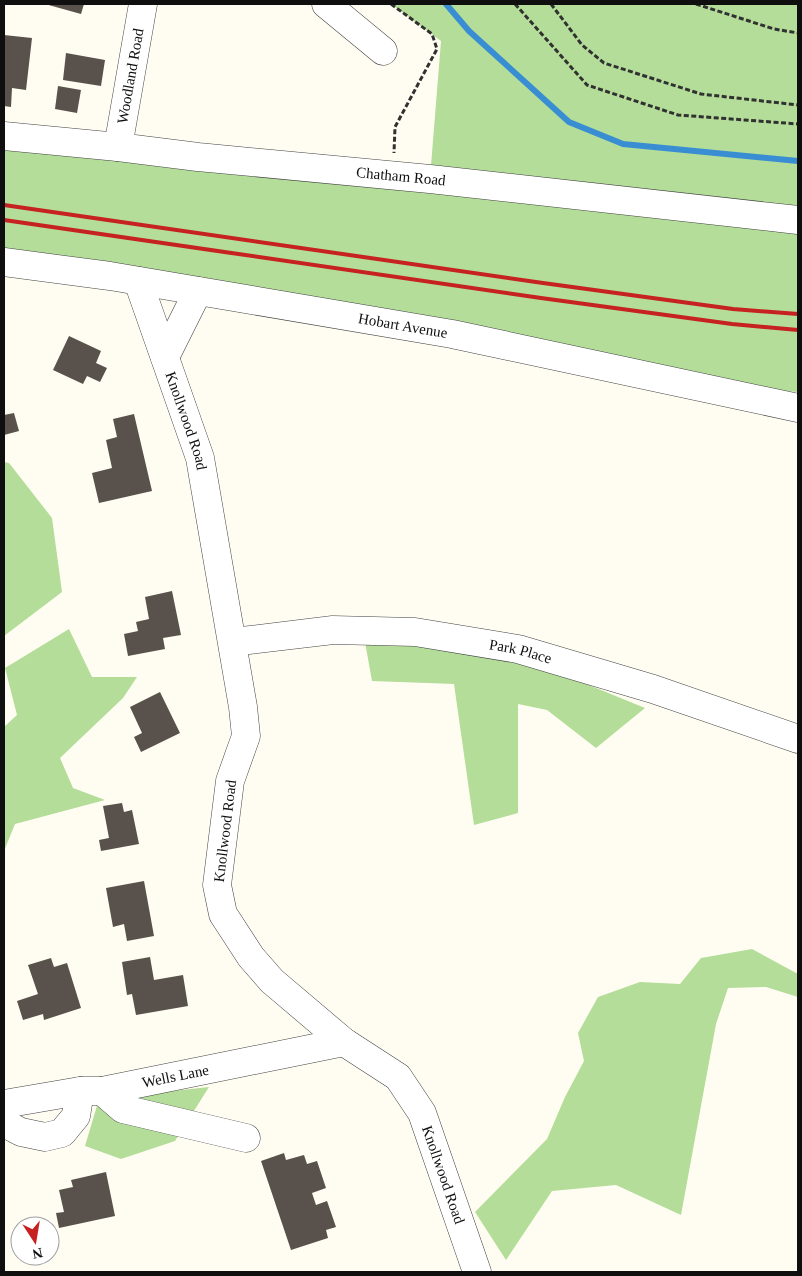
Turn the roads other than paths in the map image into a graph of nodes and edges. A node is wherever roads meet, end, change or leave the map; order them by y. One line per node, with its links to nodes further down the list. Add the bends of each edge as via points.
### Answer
1 (143, 4): 5 (street, Woodland Road)
2 (326, 4): 3 (street)
3 (383, 51)
4 (4, 136): 5 (street, Chatham Road)
5 (118, 147): 6 (street, Chatham Road)
6 (798, 220)
7 (4, 262): 8 (street, Hobart Avenue)
8 (138, 281): 9 (street, Hobart Avenue); 10 (street, Knollwood Road)
9 (198, 291): 10 (street); 11 (street, Hobart Avenue, via 452,334)
10 (165, 356): 12 (street, Knollwood Road, via 200,458)
11 (798, 408)
12 (232, 642): 13 (street, Park Place, via 333,630 415,632 518,649 653,689); 14 (street, Knollwood Road, via 246,736 230,781 222,838 217,885 223,914 251,957 272,981)
13 (798, 739)
14 (344, 1042): 15 (street, Wells Lane); 19 (street, Knollwood Road, via 398,1077 422,1113)
15 (91, 1091): 16 (street, Wells Lane); 17 (street, via 62,1133 45,1137 20,1132); 18 (street, via 123,1109)
16 (4, 1104)
17 (4, 1123)
18 (246, 1138)
19 (477, 1272)

